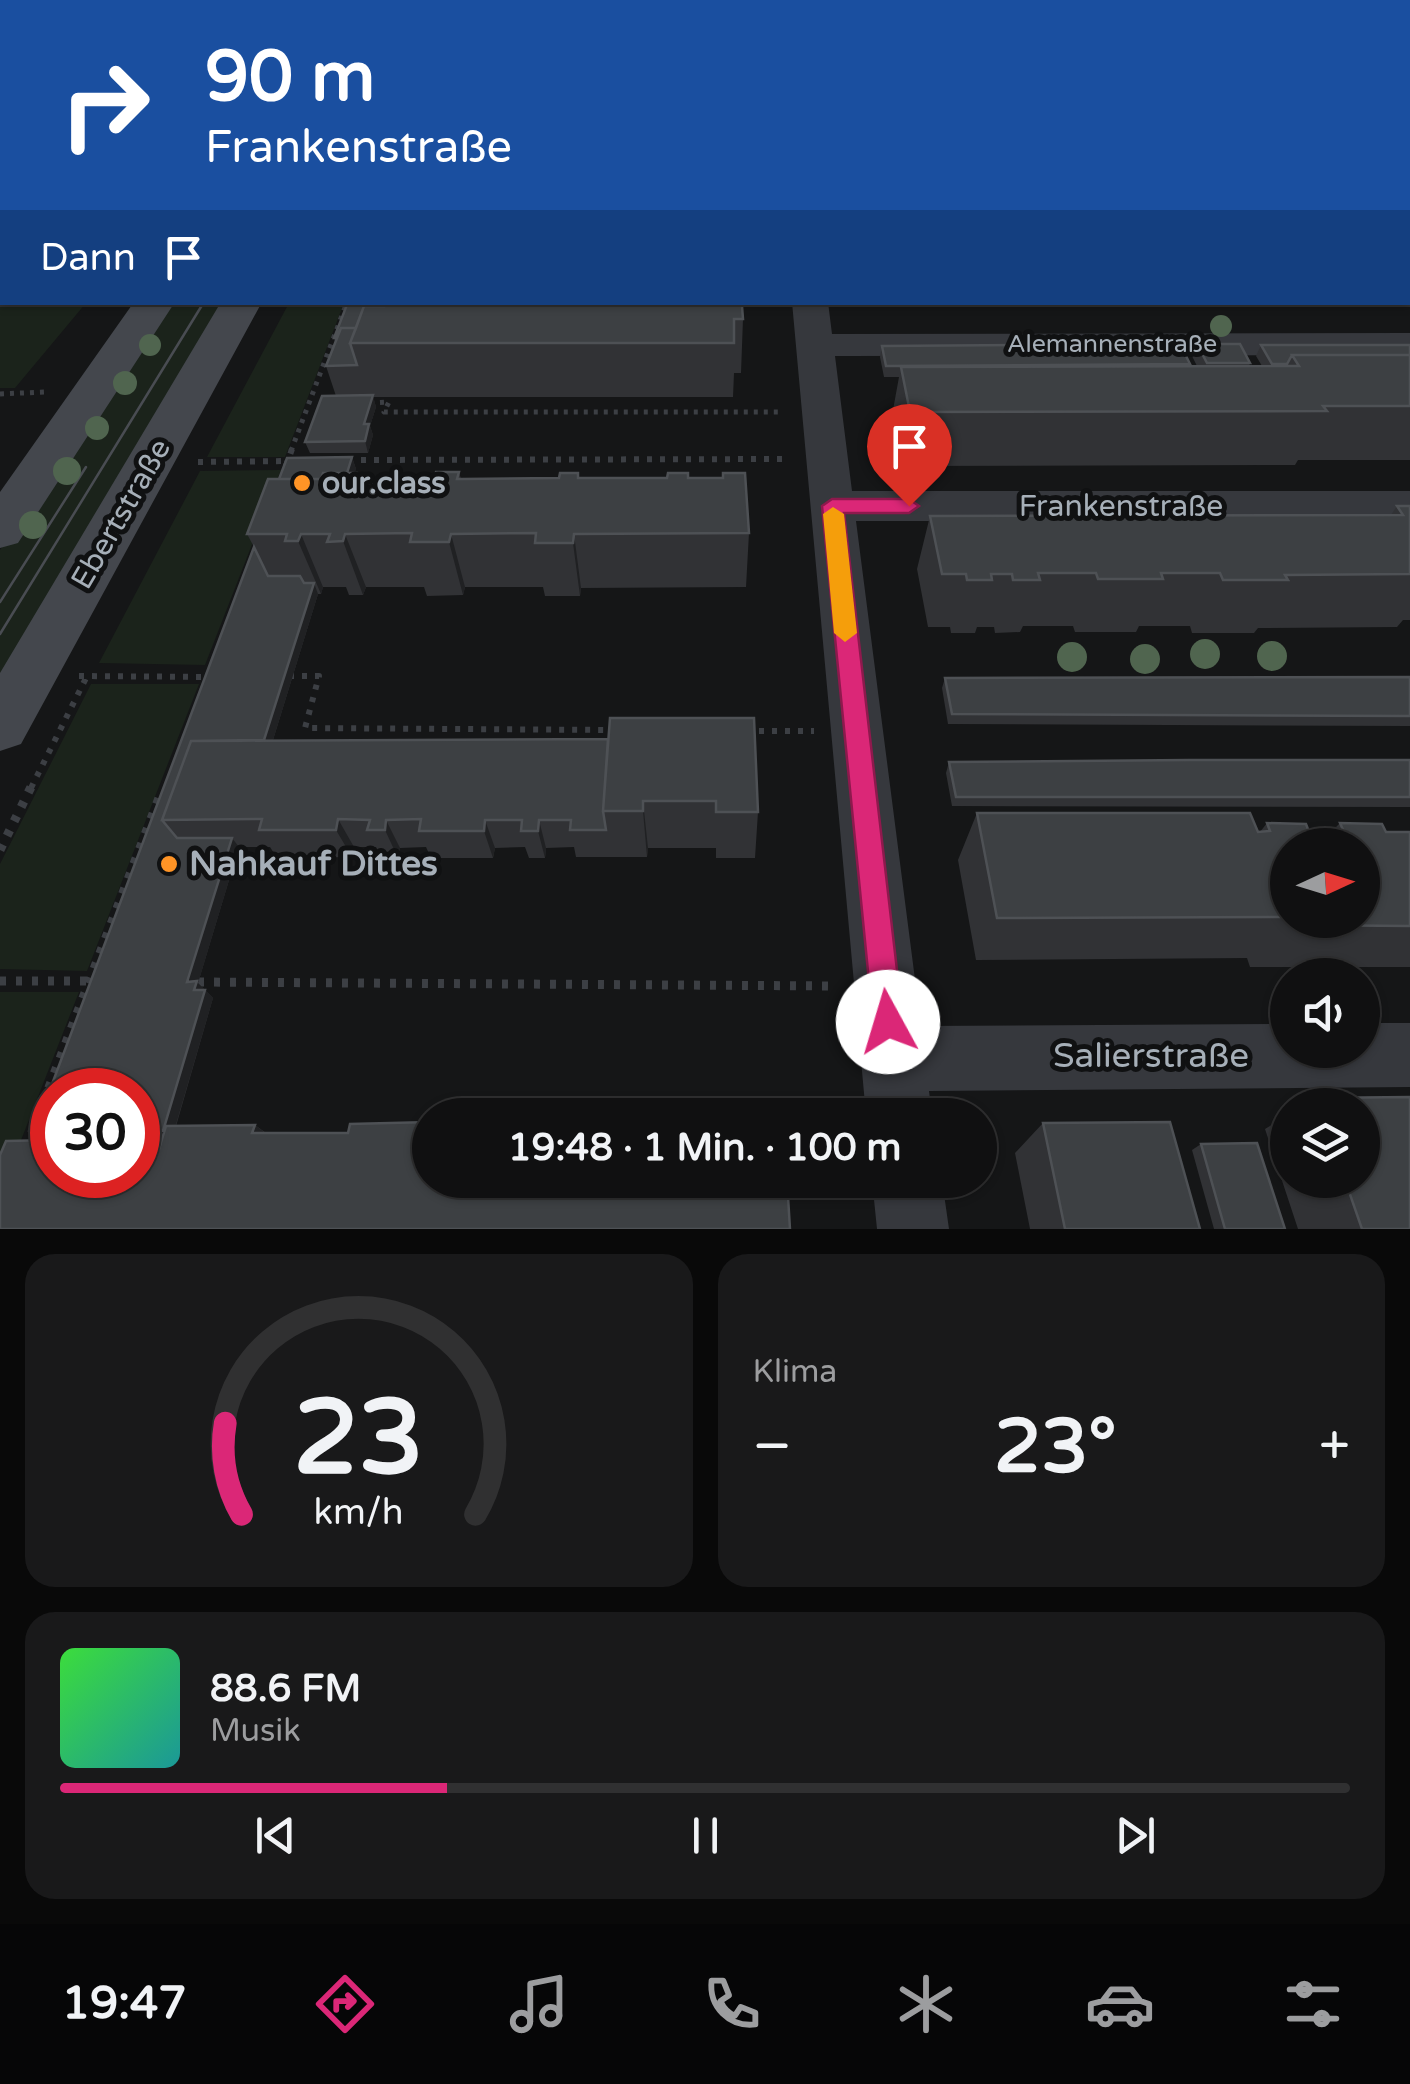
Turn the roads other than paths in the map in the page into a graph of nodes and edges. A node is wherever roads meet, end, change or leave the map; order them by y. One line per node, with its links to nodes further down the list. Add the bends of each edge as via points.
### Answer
1 (153, 305): 7 (main road)
2 (240, 305): 8 (main road, Ebertstraße)
3 (812, 324): 4 (street, Alemannenstraße); 5 (street)
4 (1410, 344)
5 (830, 483): 6 (street, Frankenstraße); 10 (street)
6 (1410, 506)
7 (0, 530)
8 (0, 726)
9 (1410, 1055): 10 (street, Salierstraße)
10 (895, 1087)
11 (909, 1198): 12 (street)
12 (913, 1229)

